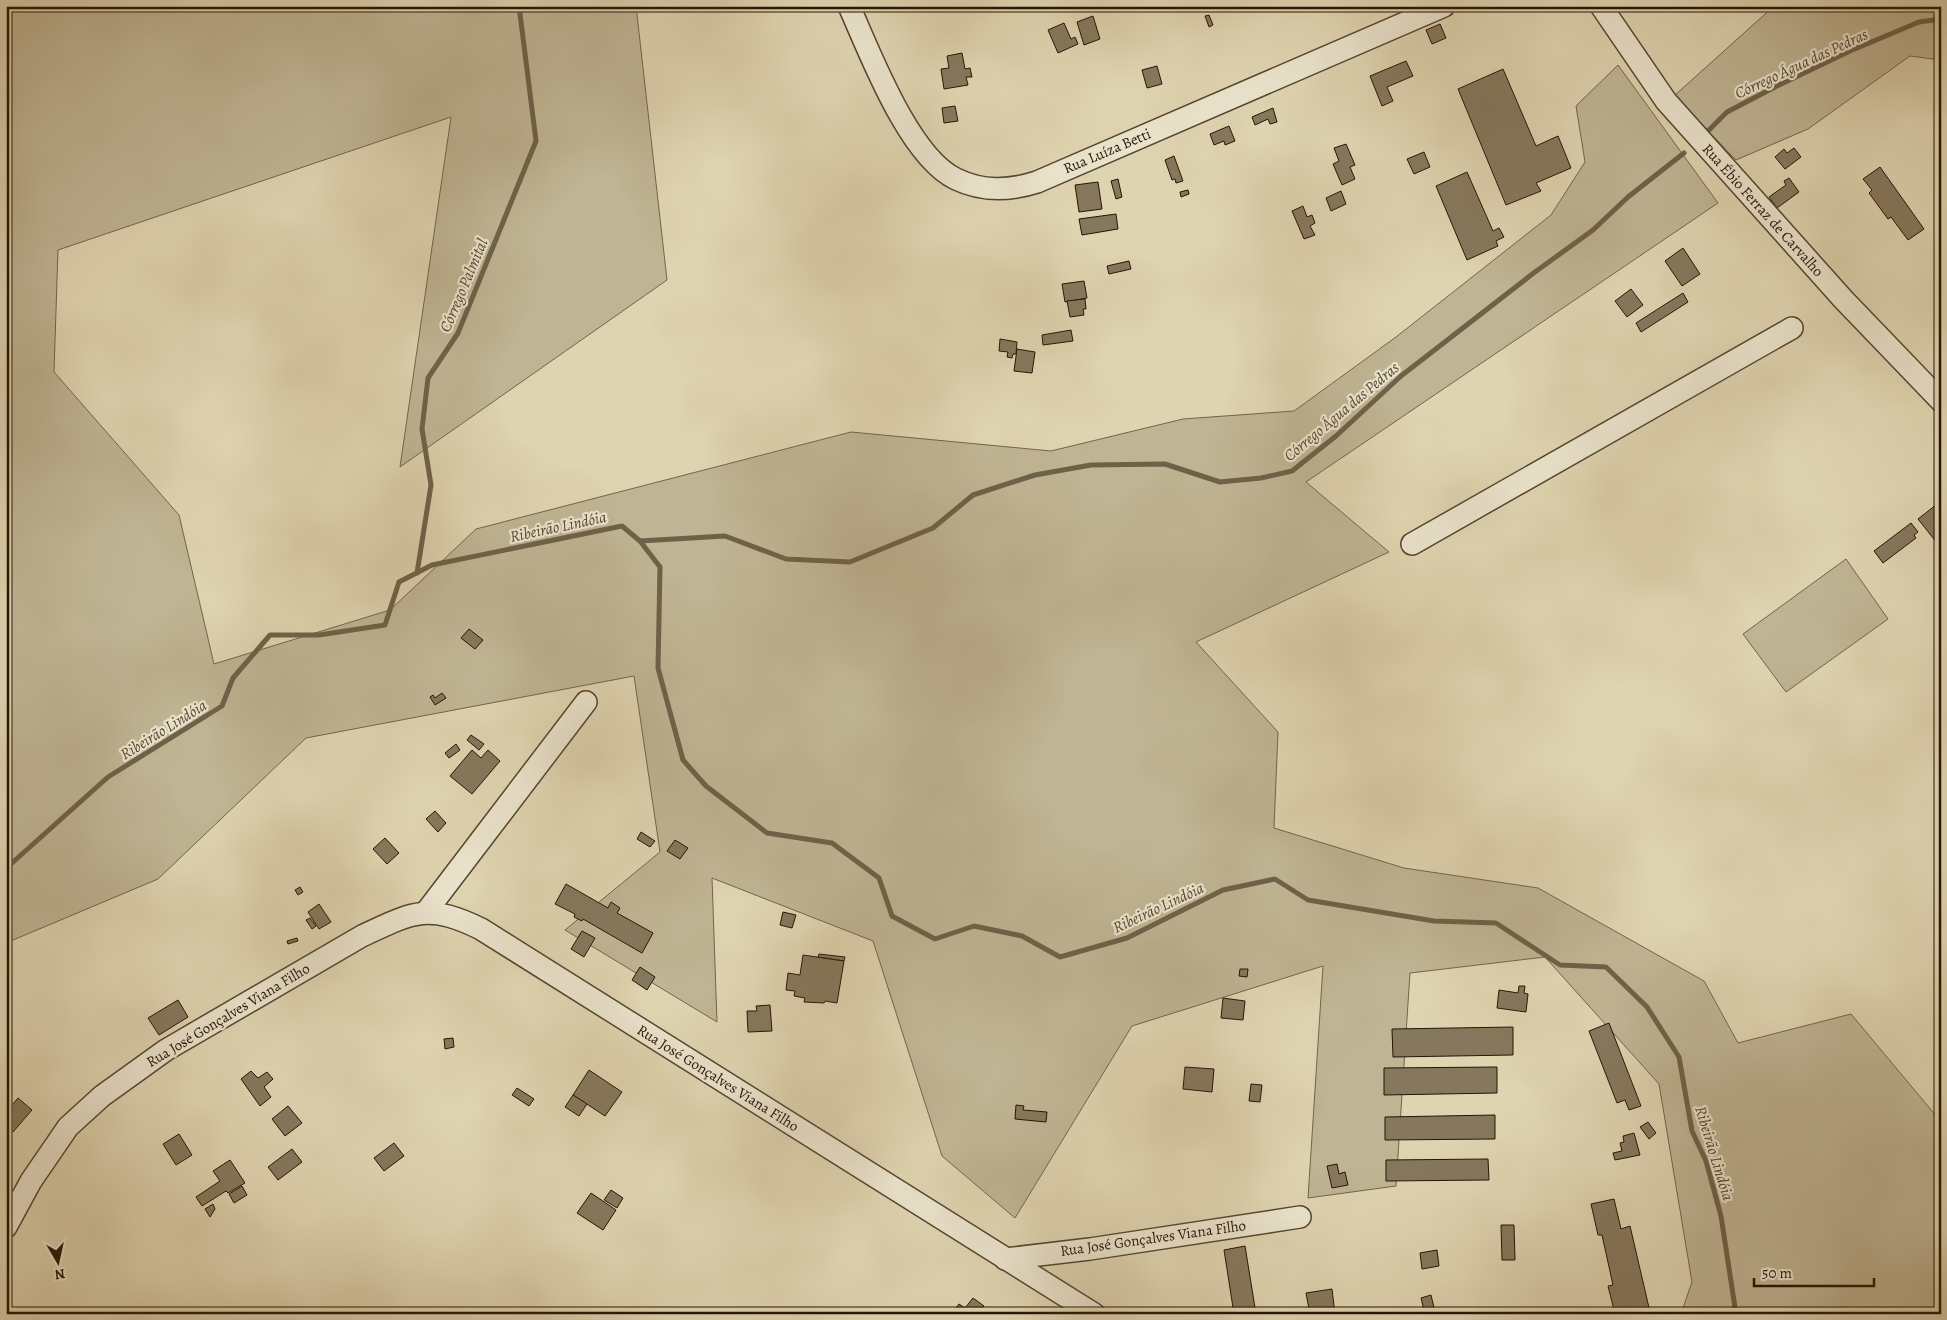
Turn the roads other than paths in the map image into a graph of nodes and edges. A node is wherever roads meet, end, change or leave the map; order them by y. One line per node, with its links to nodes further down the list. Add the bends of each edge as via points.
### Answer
1 (850, 6): 2 (street, Rua Luíza Betti, via 880,76 929,158 954,179 983,189 1015,189)
2 (1444, 6)
3 (1601, 6): 5 (street, Rua Ébio Ferraz de Carvalho, via 1666,102 1843,300)
4 (1792, 328): 6 (street)
5 (1941, 400)
6 (1412, 544)
7 (586, 702): 8 (street)
8 (426, 912): 10 (street, Rua José Gonçalves Viana Filho, via 394,921 362,936 166,1050 102,1096 68,1127 31,1181); 11 (street, Rua José Gonçalves Viana Filho, via 457,918 481,929)
9 (1300, 1217): 11 (street, Rua José Gonçalves Viana Filho)
10 (6, 1227)
11 (1005, 1259): 12 (street, Rua José Gonçalves Viana Filho)
12 (1094, 1314)

